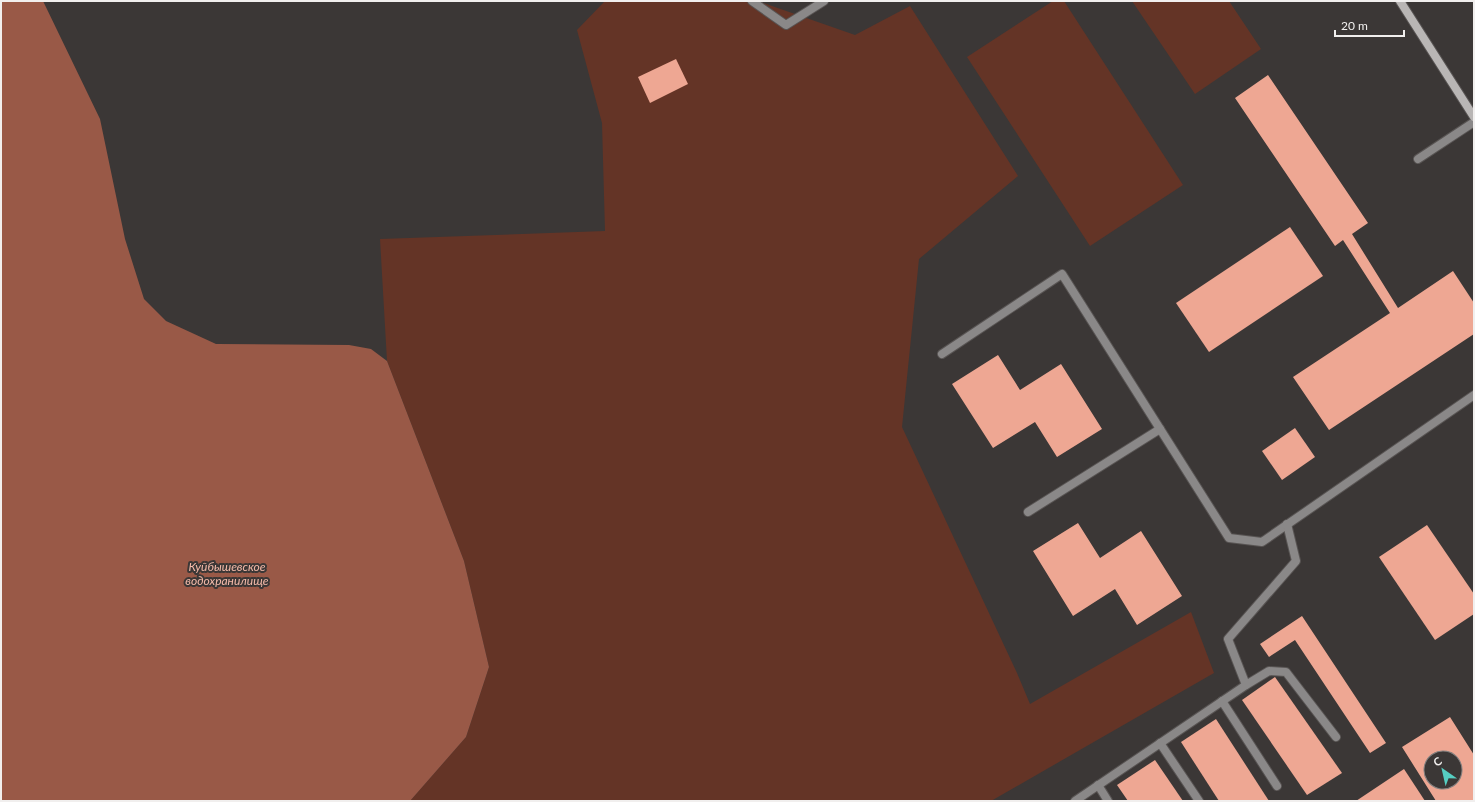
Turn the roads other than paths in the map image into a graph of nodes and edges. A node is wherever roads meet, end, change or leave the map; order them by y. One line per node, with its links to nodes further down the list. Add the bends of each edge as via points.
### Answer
1 (752, 1): 2 (lane, via 786,25)
2 (824, 1)
3 (1400, 1): 4 (main road)
4 (1474, 117)
5 (1474, 122): 6 (lane)
6 (1418, 159)
7 (942, 354): 9 (lane, via 1062,274)
8 (1474, 395): 11 (lane)
9 (1160, 429): 10 (lane); 11 (lane, via 1229,538 1262,542)
10 (1028, 512)
11 (1287, 524): 12 (lane, via 1296,561 1228,639)
12 (1246, 686): 13 (lane); 14 (lane, via 1268,671 1286,672)
13 (1222, 701): 15 (lane); 17 (lane)
14 (1336, 737)
15 (1160, 743): 16 (lane); 20 (lane)
16 (1098, 785): 18 (lane); 19 (lane)
17 (1277, 786)
18 (1074, 801)
19 (1108, 801)
20 (1199, 801)

